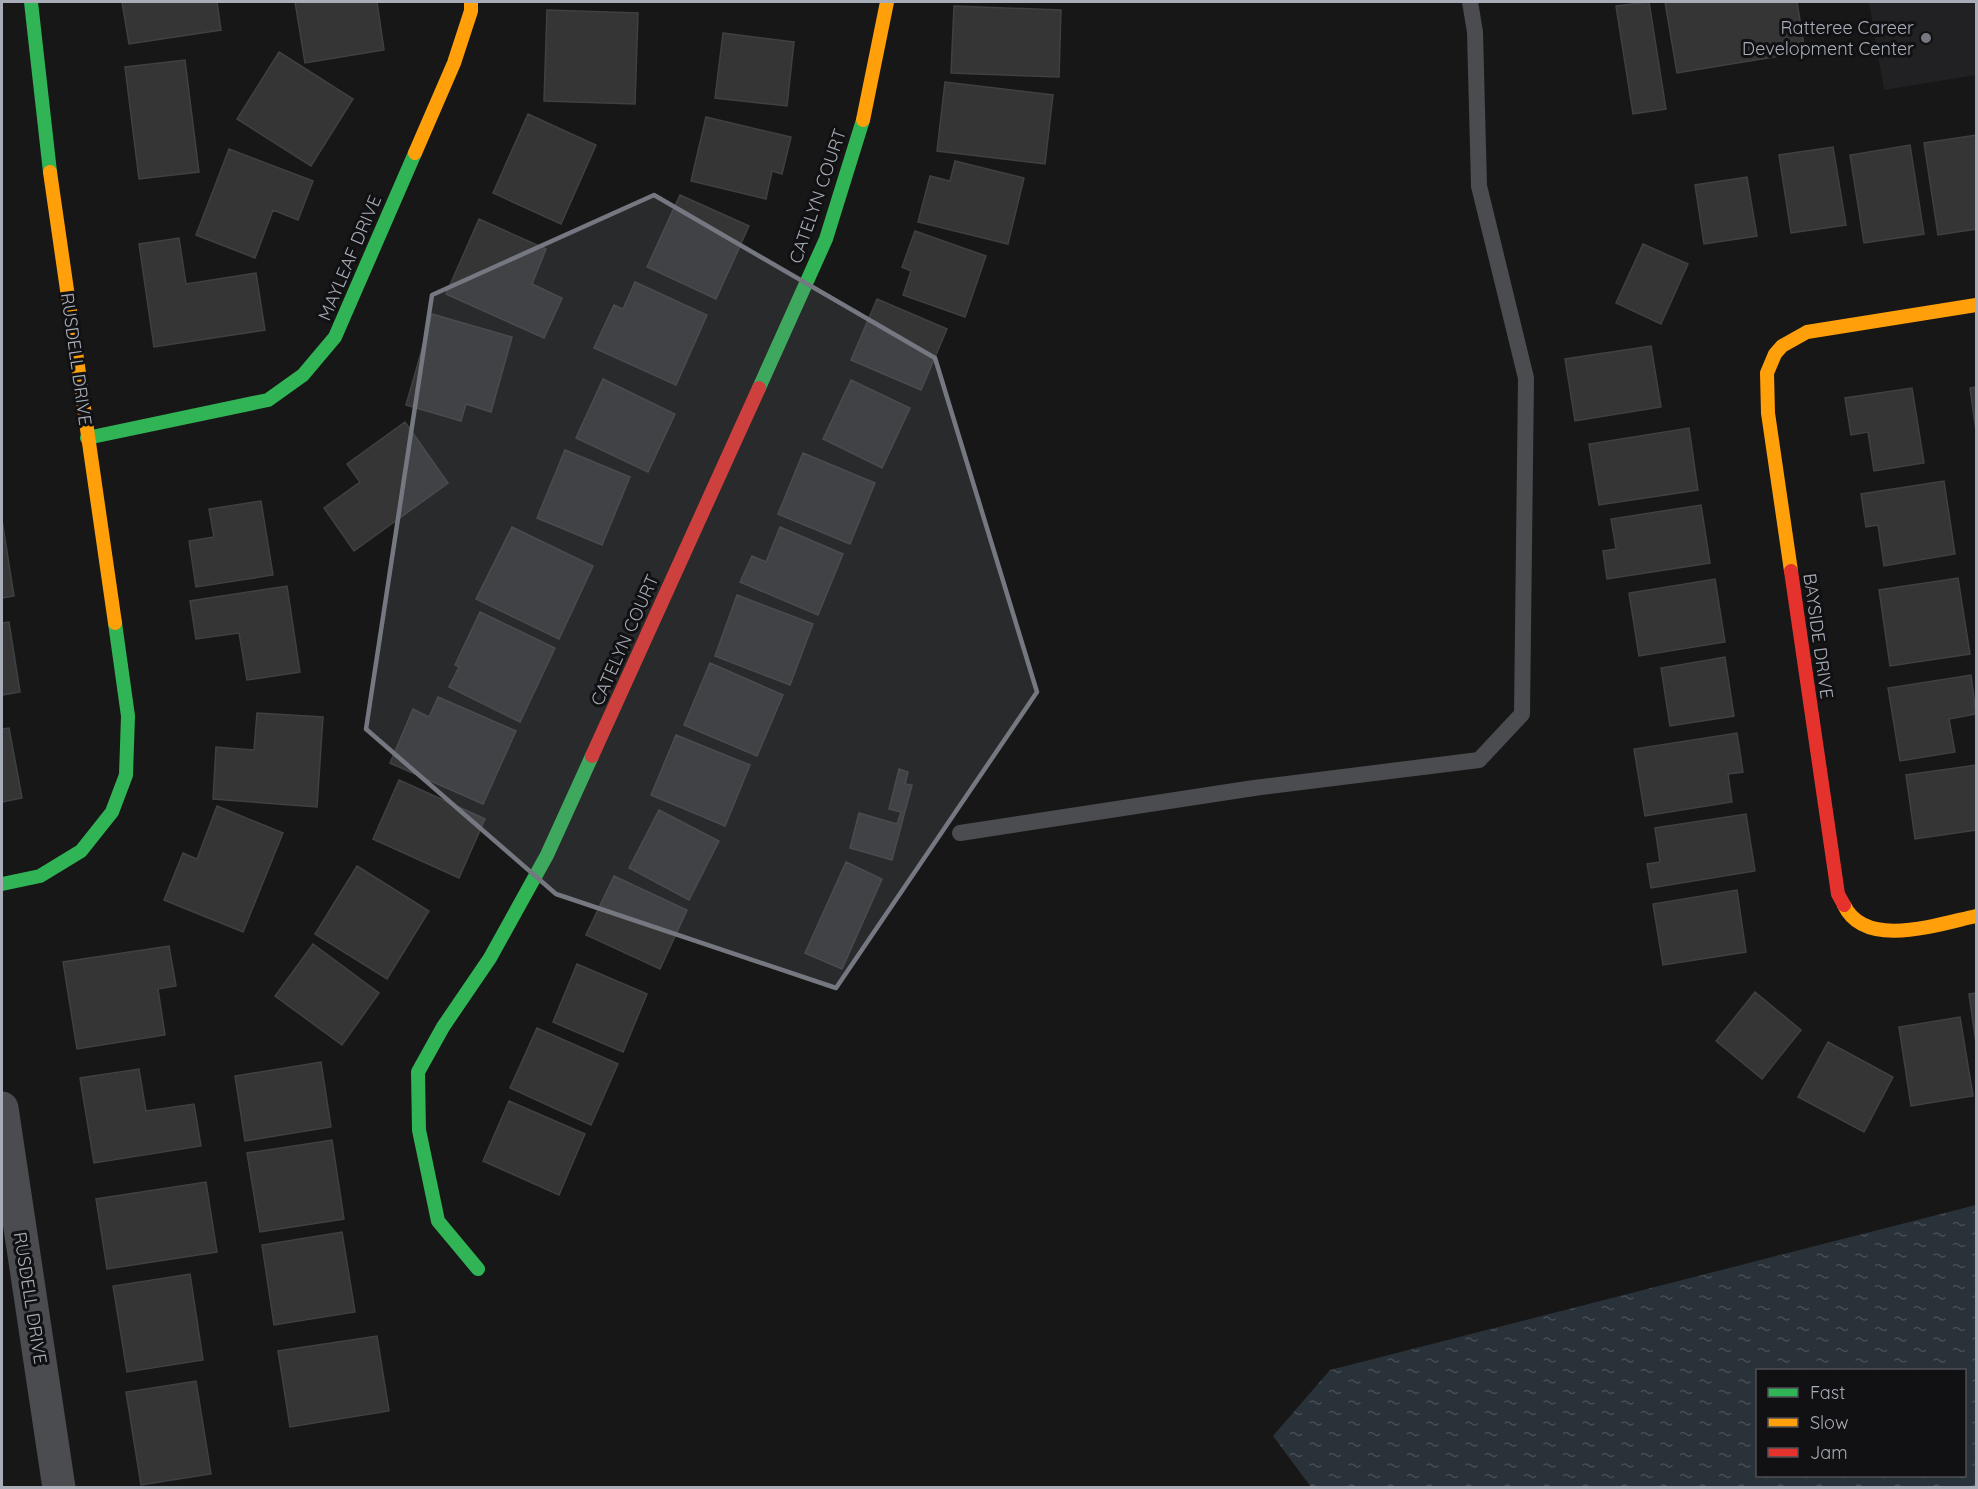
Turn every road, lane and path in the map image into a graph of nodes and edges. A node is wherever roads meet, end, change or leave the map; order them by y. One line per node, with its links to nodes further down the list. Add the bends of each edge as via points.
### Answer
1 (31, 2): 6 (street, RUSDELL DRIVE)
2 (471, 2): 6 (street, MAYLEAF DRIVE, via 454,63 335,337 303,375 268,400)
3 (887, 2): 11 (street, CATELYN COURT, via 864,117 826,239 547,855 490,958 418,1072 419,1130 438,1221)
4 (1470, 2): 7 (lane, via 1475,32 1479,186 1526,378 1522,714 1479,760 1254,788)
5 (1977, 305): 9 (street, BAYSIDE DRIVE, via 1807,332 1788,339 1773,354 1765,376 1838,894 1853,920 1879,931 1899,931)
6 (87, 438): 8 (street, RUSDELL DRIVE, via 128,716 126,775 112,812 81,851 40,876)
7 (960, 833)
8 (2, 884)
9 (1977, 916)
10 (2, 1108): 12 (street, RUSDELL DRIVE)
11 (478, 1269)
12 (16, 1299): 13 (street, RUSDELL DRIVE)
13 (59, 1488)

